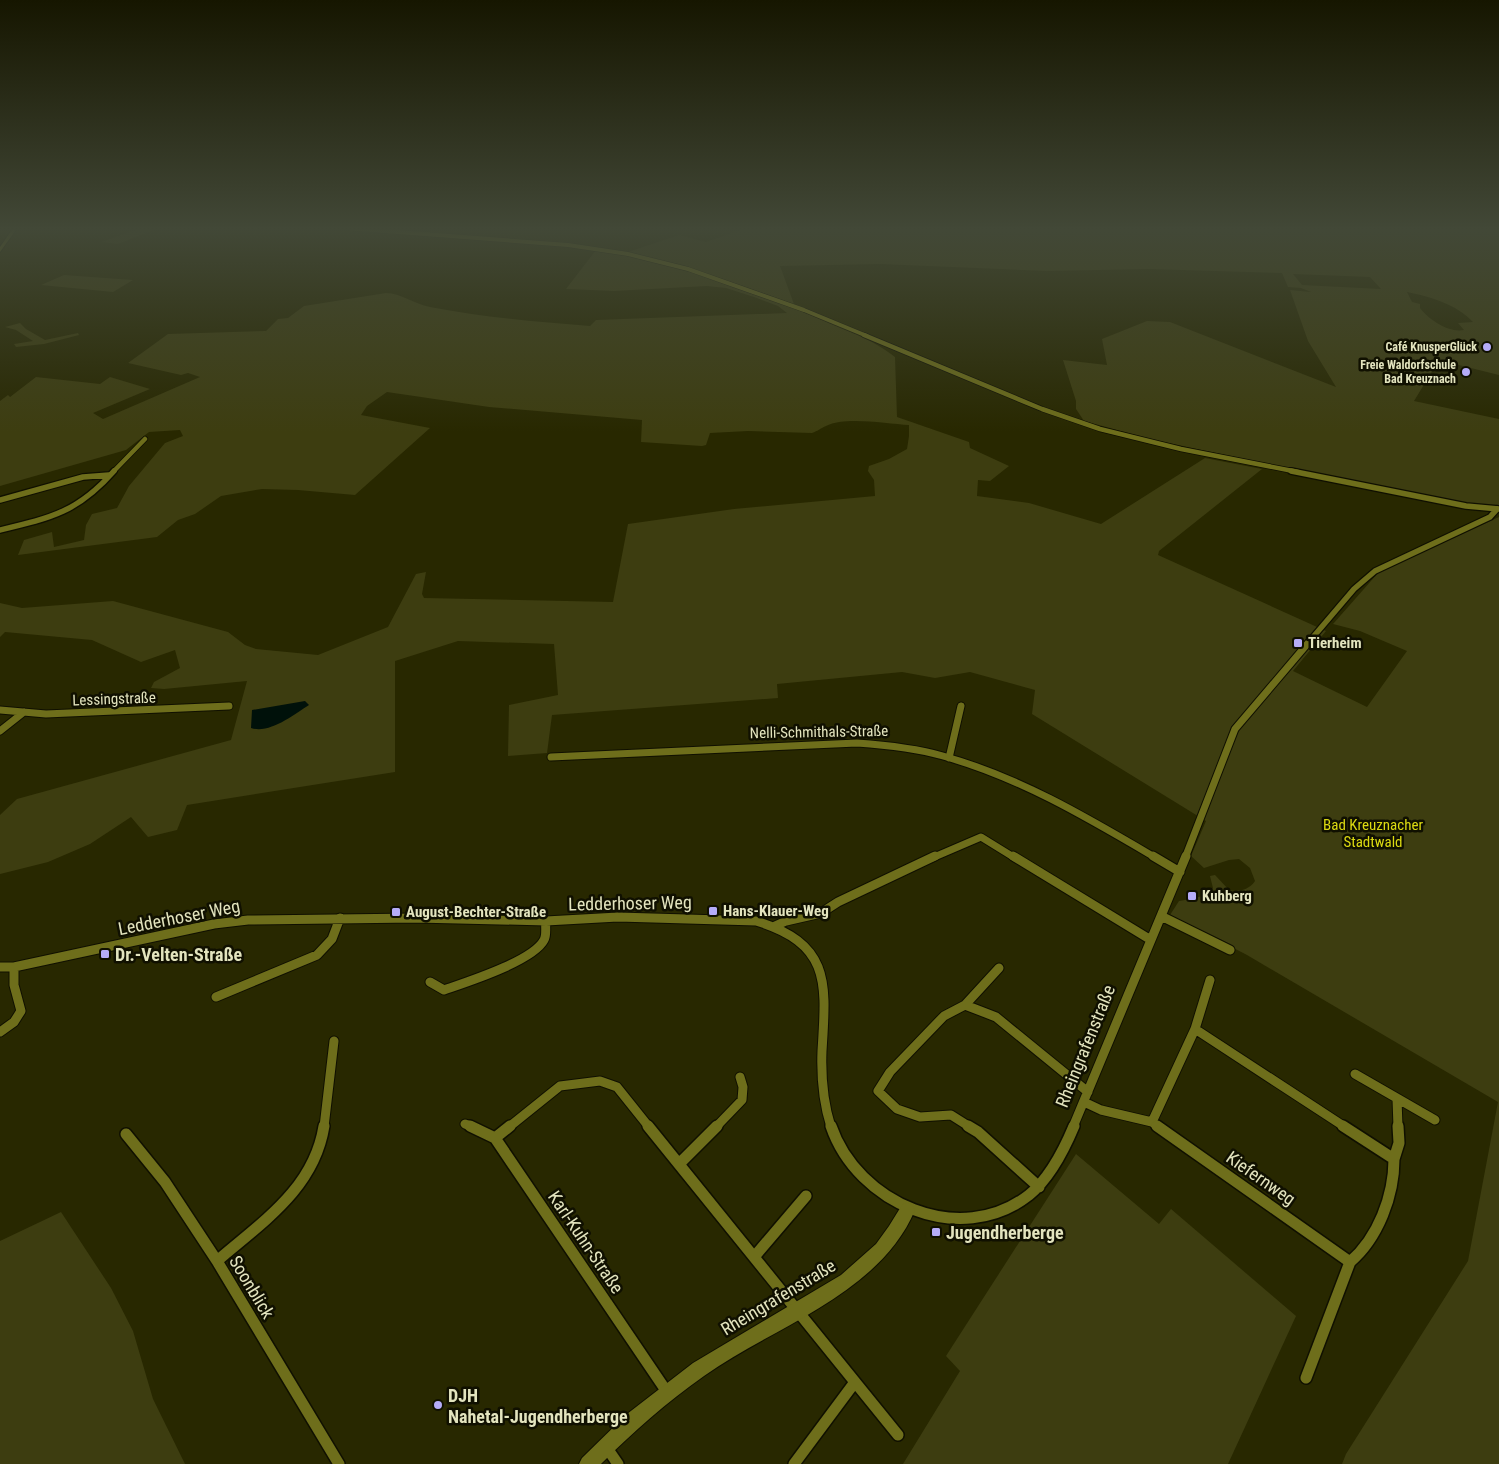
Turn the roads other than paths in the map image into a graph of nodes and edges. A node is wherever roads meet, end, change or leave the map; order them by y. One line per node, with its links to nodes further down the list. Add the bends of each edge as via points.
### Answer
1 (761, 295): 5 (street, via 804,310 1042,409 1100,429 1190,451 1456,504)
2 (145, 439): 3 (street)
3 (109, 475): 4 (street, via 83,477); 6 (street, via 90,496 73,507)
4 (0, 500)
5 (1498, 509): 14 (street, Rheingrafenstraße, via 1490,517 1375,571 1348,596 1235,730)
6 (0, 530)
7 (229, 706): 10 (street, Lessingstraße, via 46,714)
8 (961, 706): 13 (street)
9 (0, 710): 10 (street, Lessingstraße)
10 (24, 712): 11 (street)
11 (0, 731)
12 (551, 756): 13 (street, Nelli-Schmithals-Straße, via 869,743 902,746)
13 (949, 758): 14 (street, Nelli-Schmithals-Straße, via 994,773 1050,798)
14 (1180, 872): 15 (street, Rheingrafenstraße)
15 (1161, 916): 19 (street, Rheingrafenstraße); 20 (street)
16 (340, 918): 17 (street, Ledderhoser Weg); 22 (street, Ledderhoser Weg, via 214,924); 26 (street, via 333,939 317,955)
17 (546, 921): 18 (street, Ledderhoser Weg, via 618,917 712,919 756,921); 25 (street, via 544,940 536,950 488,974 444,990)
18 (775, 926): 19 (street, via 822,913 916,864 981,837); 44 (street, Ledderhoser Weg, via 798,938 811,953 826,988 822,1061 826,1110 838,1145 861,1176 882,1195)
19 (1150, 940): 33 (street, Rheingrafenstraße)
20 (1230, 950)
21 (0, 967): 22 (street, Ledderhoser Weg)
22 (14, 967): 29 (street, via 14,985 22,1011)
23 (999, 968): 27 (street)
24 (1210, 980): 28 (street)
25 (430, 982)
26 (216, 997)
27 (964, 1005): 33 (street, Kiefernweg, via 996,1017); 42 (street, via 944,1016 890,1072 878,1091 897,1109 920,1117 951,1115 978,1132)
28 (1195, 1029): 36 (street); 40 (street)
29 (0, 1032)
30 (334, 1041): 46 (street, via 322,1130 310,1170 295,1190)
31 (1354, 1074): 34 (street)
32 (740, 1077): 41 (street, via 742,1100)
33 (1086, 1097): 36 (street, Kiefernweg, via 1101,1110); 42 (street, Rheingrafenstraße, via 1064,1149)
34 (1398, 1099): 35 (street); 40 (street, via 1399,1143)
35 (1435, 1120)
36 (1152, 1122): 47 (street, Kiefernweg)
37 (465, 1124): 39 (street, Karl-Kuhn-Straße)
38 (126, 1134): 46 (street, Soonblick, via 165,1182)
39 (495, 1138): 41 (street, via 560,1086 600,1081 617,1087); 51 (street, Karl-Kuhn-Straße)
40 (1394, 1159): 47 (street, via 1394,1176 1385,1208 1364,1250)
41 (680, 1164): 45 (street)
42 (1038, 1186): 44 (street, Rheingrafenstraße, via 1021,1201 986,1216 962,1219)
43 (806, 1196): 45 (street)
44 (908, 1210): 48 (street, Rheingrafenstraße, via 897,1231 868,1264)
45 (754, 1257): 48 (street)
46 (216, 1262): 54 (street, Soonblick)
47 (1350, 1262): 49 (street)
48 (797, 1310): 50 (street); 51 (street, Rheingrafenstraße)
49 (1306, 1378)
50 (855, 1382): 52 (street); 57 (street)
51 (667, 1392): 53 (street, Rheingrafenstraße)
52 (898, 1435)
53 (606, 1445): 55 (street, Rheingrafenstraße); 56 (street)
54 (339, 1464)
55 (588, 1464)
56 (618, 1464)
57 (794, 1464)

